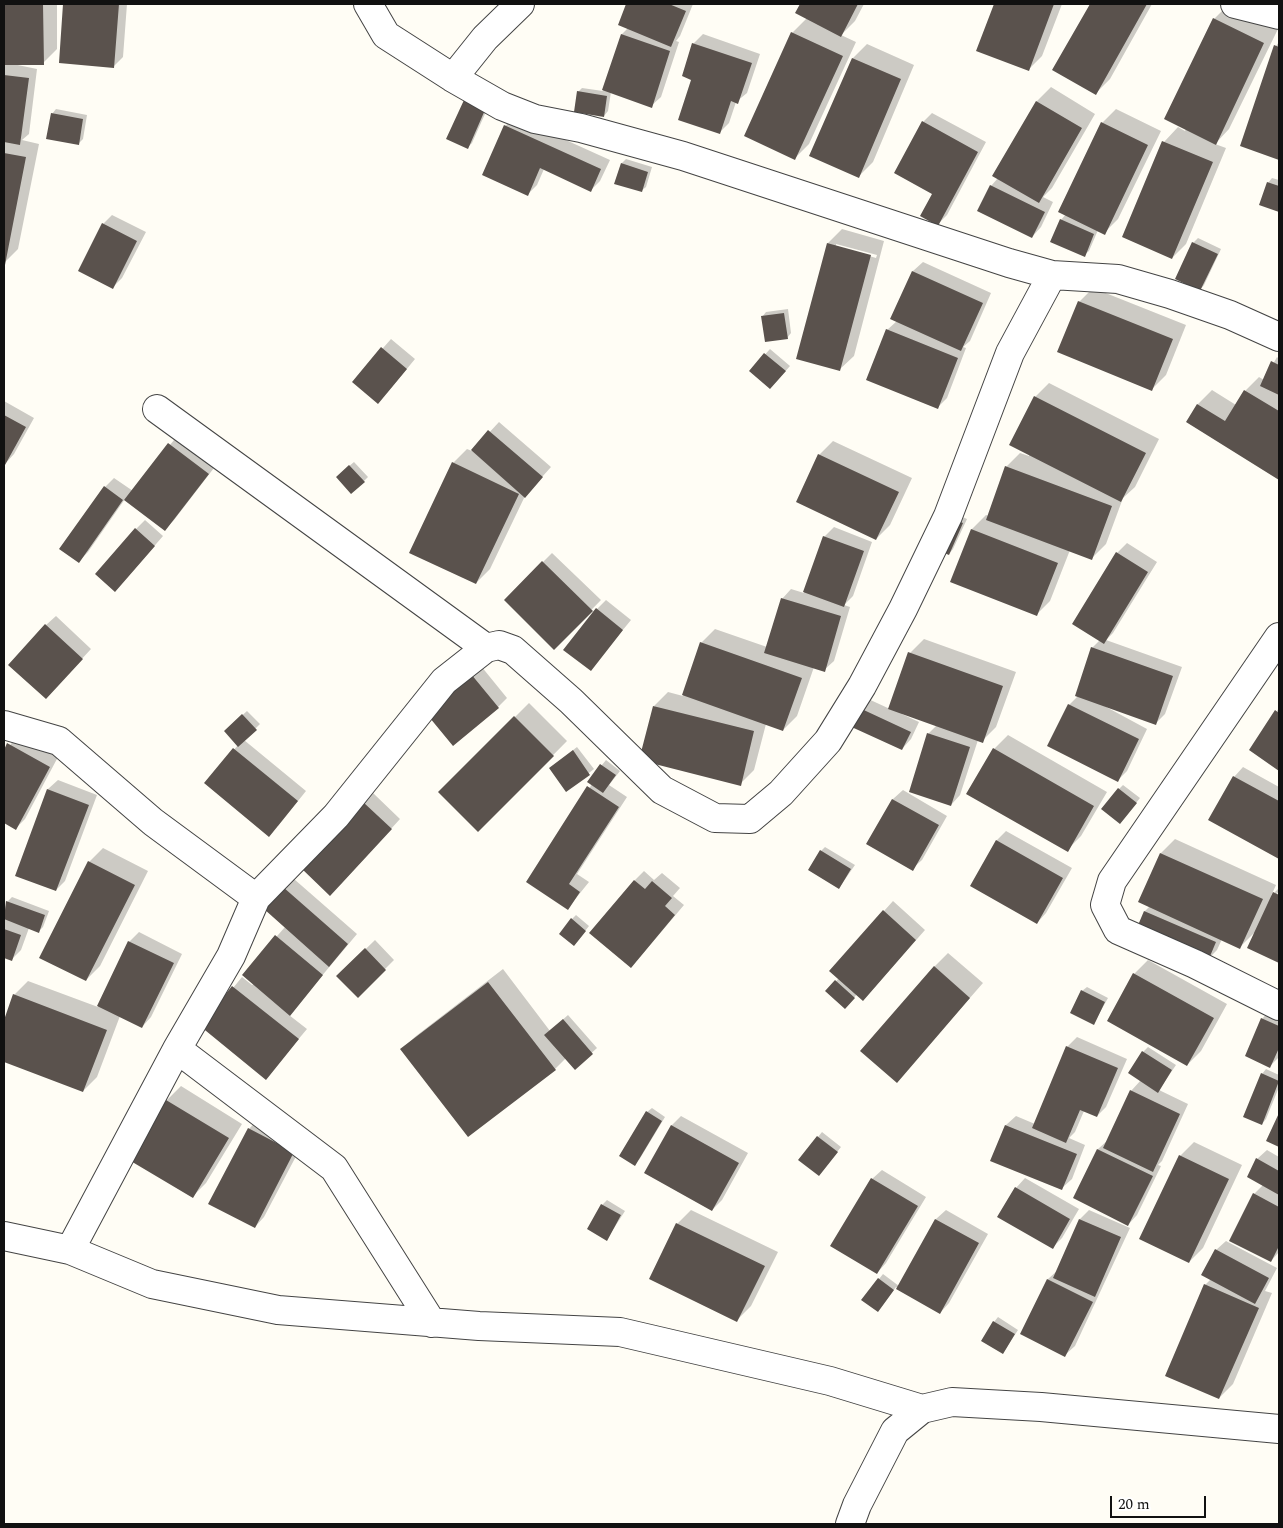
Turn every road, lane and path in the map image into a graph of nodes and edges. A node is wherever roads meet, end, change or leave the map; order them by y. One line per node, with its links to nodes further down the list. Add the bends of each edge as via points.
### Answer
1 (368, 4): 5 (street, via 386,35)
2 (520, 4): 5 (street, via 485,38)
3 (1235, 4): 4 (street)
4 (1279, 15)
5 (453, 78): 6 (street, via 502,106 535,119 683,156)
6 (1052, 275): 7 (street, via 1118,279 1230,315); 10 (street, via 1010,353 948,516 862,686 828,741 781,793 750,818 716,818 662,790 571,701 513,650 500,645)
7 (1279, 337)
8 (157, 409): 10 (street)
9 (1276, 647): 13 (street, via 1112,881 1105,905 1118,930)
10 (486, 648): 12 (street, via 444,681 336,816)
11 (4, 726): 12 (street, via 59,741 153,822)
12 (256, 898): 14 (street, via 231,956)
13 (1279, 1006)
14 (176, 1049): 16 (street); 17 (street, via 334,1168)
15 (4, 1236): 16 (street)
16 (70, 1250): 17 (street, via 152,1284 278,1310)
17 (432, 1323): 18 (street, via 620,1332 830,1381)
18 (922, 1409): 19 (street, via 952,1402 1042,1407); 20 (street, via 895,1431)
19 (1279, 1429)
20 (850, 1524)

